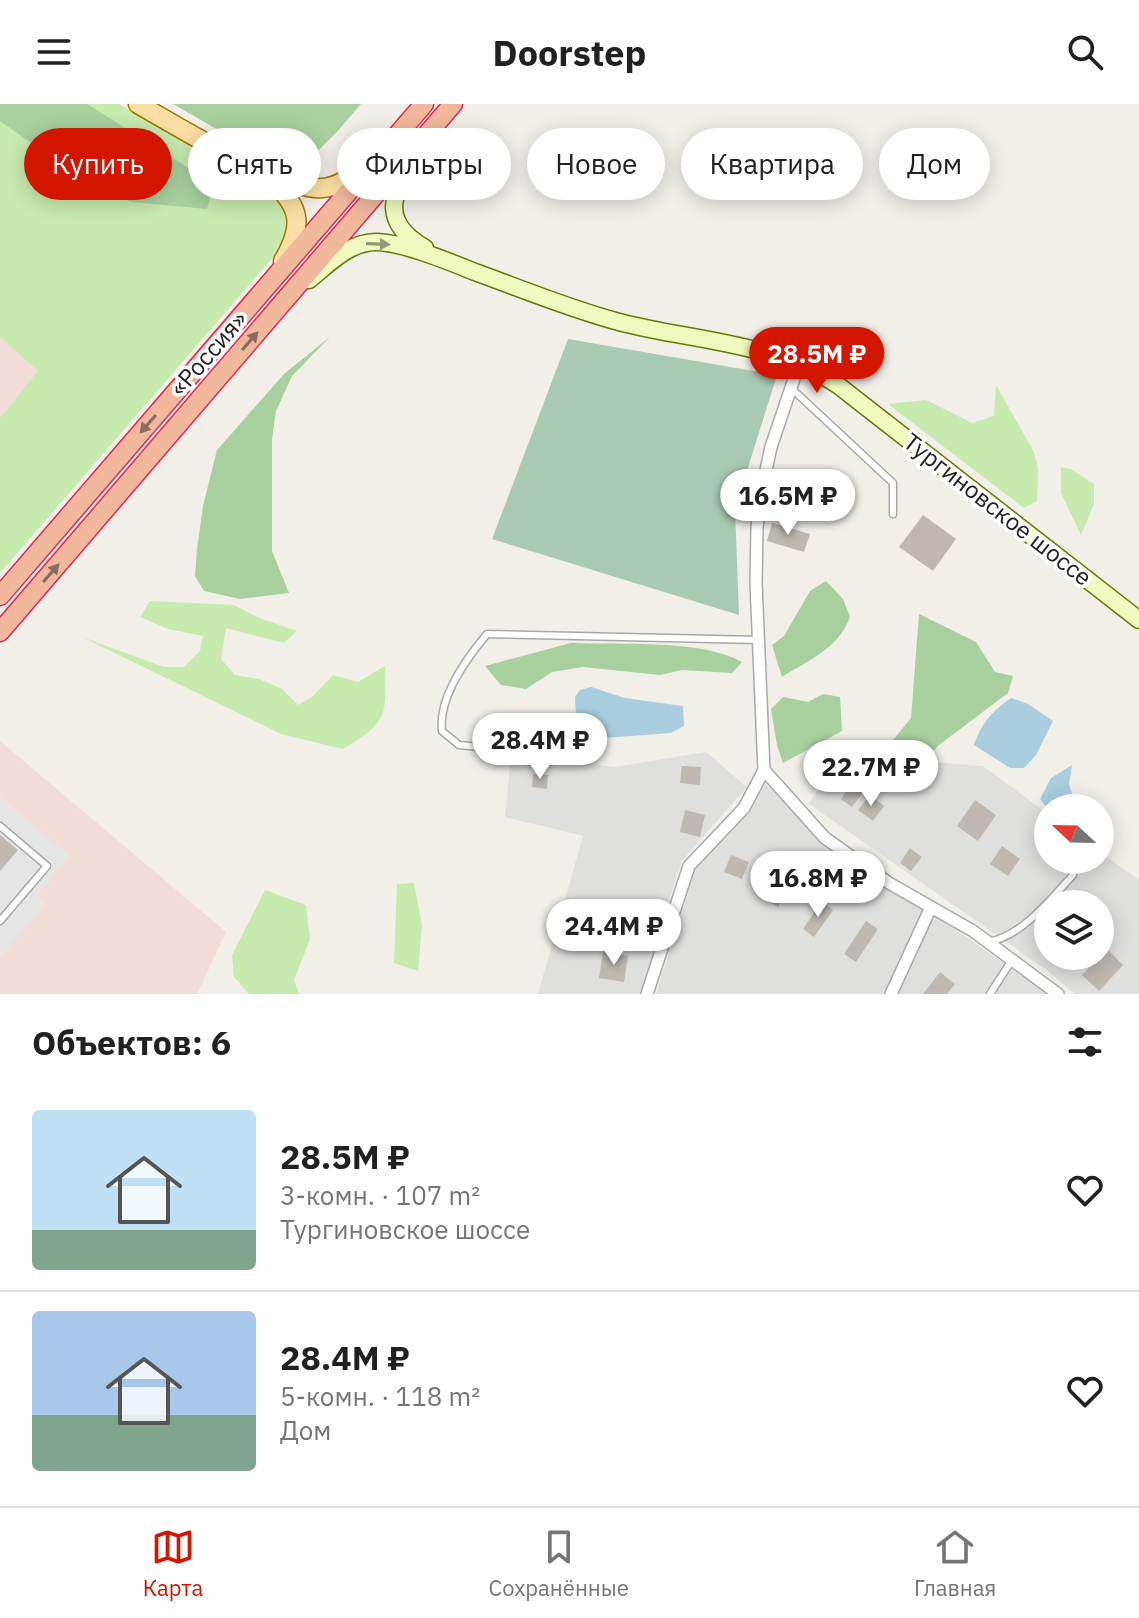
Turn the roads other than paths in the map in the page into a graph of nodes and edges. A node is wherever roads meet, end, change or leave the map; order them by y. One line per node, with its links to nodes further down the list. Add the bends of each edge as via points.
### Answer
1 (138, 104): 6 (main road)
2 (424, 104): 4 (highway, «Россия»)
3 (453, 104): 5 (highway, «Россия»)
4 (403, 128)
5 (431, 128)
6 (188, 131)
7 (290, 200): 12 (main road, via 297,222 294,242)
8 (341, 200): 12 (highway, «Россия»)
9 (370, 200): 13 (highway, «Россия»)
10 (395, 200): 11 (main road, Тургиновское шоссе, via 394,212 410,239)
11 (450, 263): 13 (main road, Тургиновское шоссе, one-way to 11, via 363,244 384,243); 14 (main road, Тургиновское шоссе, via 618,322)
12 (272, 281): 17 (highway, «Россия», one-way to 17)
13 (289, 295): 19 (highway, «Россия», one-way to 13)
14 (799, 364): 15 (street); 18 (main road, Тургиновское шоссе, via 839,386)
15 (791, 388): 16 (lane, via 893,483); 20 (street, via 761,493)
16 (893, 514)
17 (0, 596)
18 (1139, 620)
19 (0, 632)
20 (759, 640): 21 (lane, via 487,634 443,708 442,731 459,745); 22 (street)
21 (511, 750)
22 (764, 770): 25 (street, via 825,838); 29 (street, via 744,808 689,866)
23 (0, 826): 26 (lane, via 47,866)
24 (1073, 875): 27 (lane, via 1009,935)
25 (931, 907): 27 (street); 30 (street)
26 (0, 921)
27 (988, 942): 28 (street)
28 (1012, 960): 31 (lane); 32 (street)
29 (647, 994)
30 (891, 994)
31 (990, 994)
32 (1058, 994)

